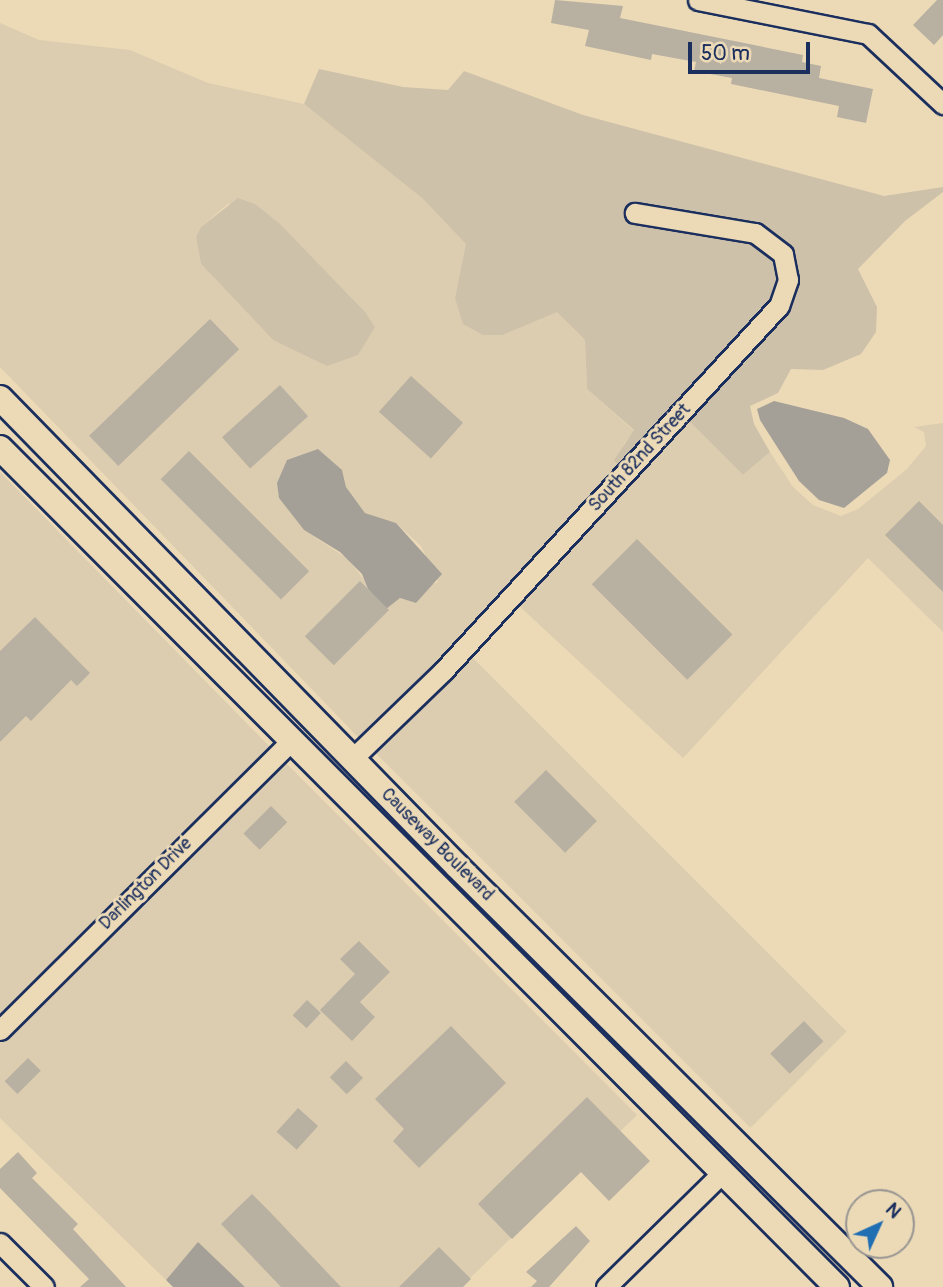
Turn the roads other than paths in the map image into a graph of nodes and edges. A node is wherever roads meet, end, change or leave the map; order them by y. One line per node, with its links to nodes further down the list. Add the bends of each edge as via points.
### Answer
1 (698, 0): 2 (street, via 868,34)
2 (943, 104)
3 (635, 213): 9 (street, South 82nd Street, via 755,233 783,254 788,280 779,306 443,671)
4 (0, 398): 7 (main road, Causeway Boulevard)
5 (0, 448): 6 (main road, Causeway Boulevard)
6 (80, 528): 7 (main road, via 92,526 105,532 229,654); 8 (main road, Causeway Boulevard)
7 (250, 652): 9 (main road, Causeway Boulevard)
8 (293, 739): 10 (main road, via 308,740 416,841); 11 (main road, Causeway Boulevard); 12 (street, Darlington Drive)
9 (352, 760): 10 (main road, Causeway Boulevard)
10 (457, 866): 13 (main road, Causeway Boulevard)
11 (453, 900): 13 (main road, via 505,934 592,1021); 14 (main road, Causeway Boulevard)
12 (0, 1030)
13 (627, 1032): 16 (main road, Causeway Boulevard)
14 (604, 1052): 15 (main road, Causeway Boulevard); 16 (main road, via 629,1058 738,1167 765,1188)
15 (723, 1172): 19 (street); 20 (main road, Causeway Boulevard)
16 (785, 1191): 21 (main road, Causeway Boulevard)
17 (0, 1243): 18 (street)
18 (44, 1287)
19 (606, 1287)
20 (837, 1287)
21 (880, 1287)

